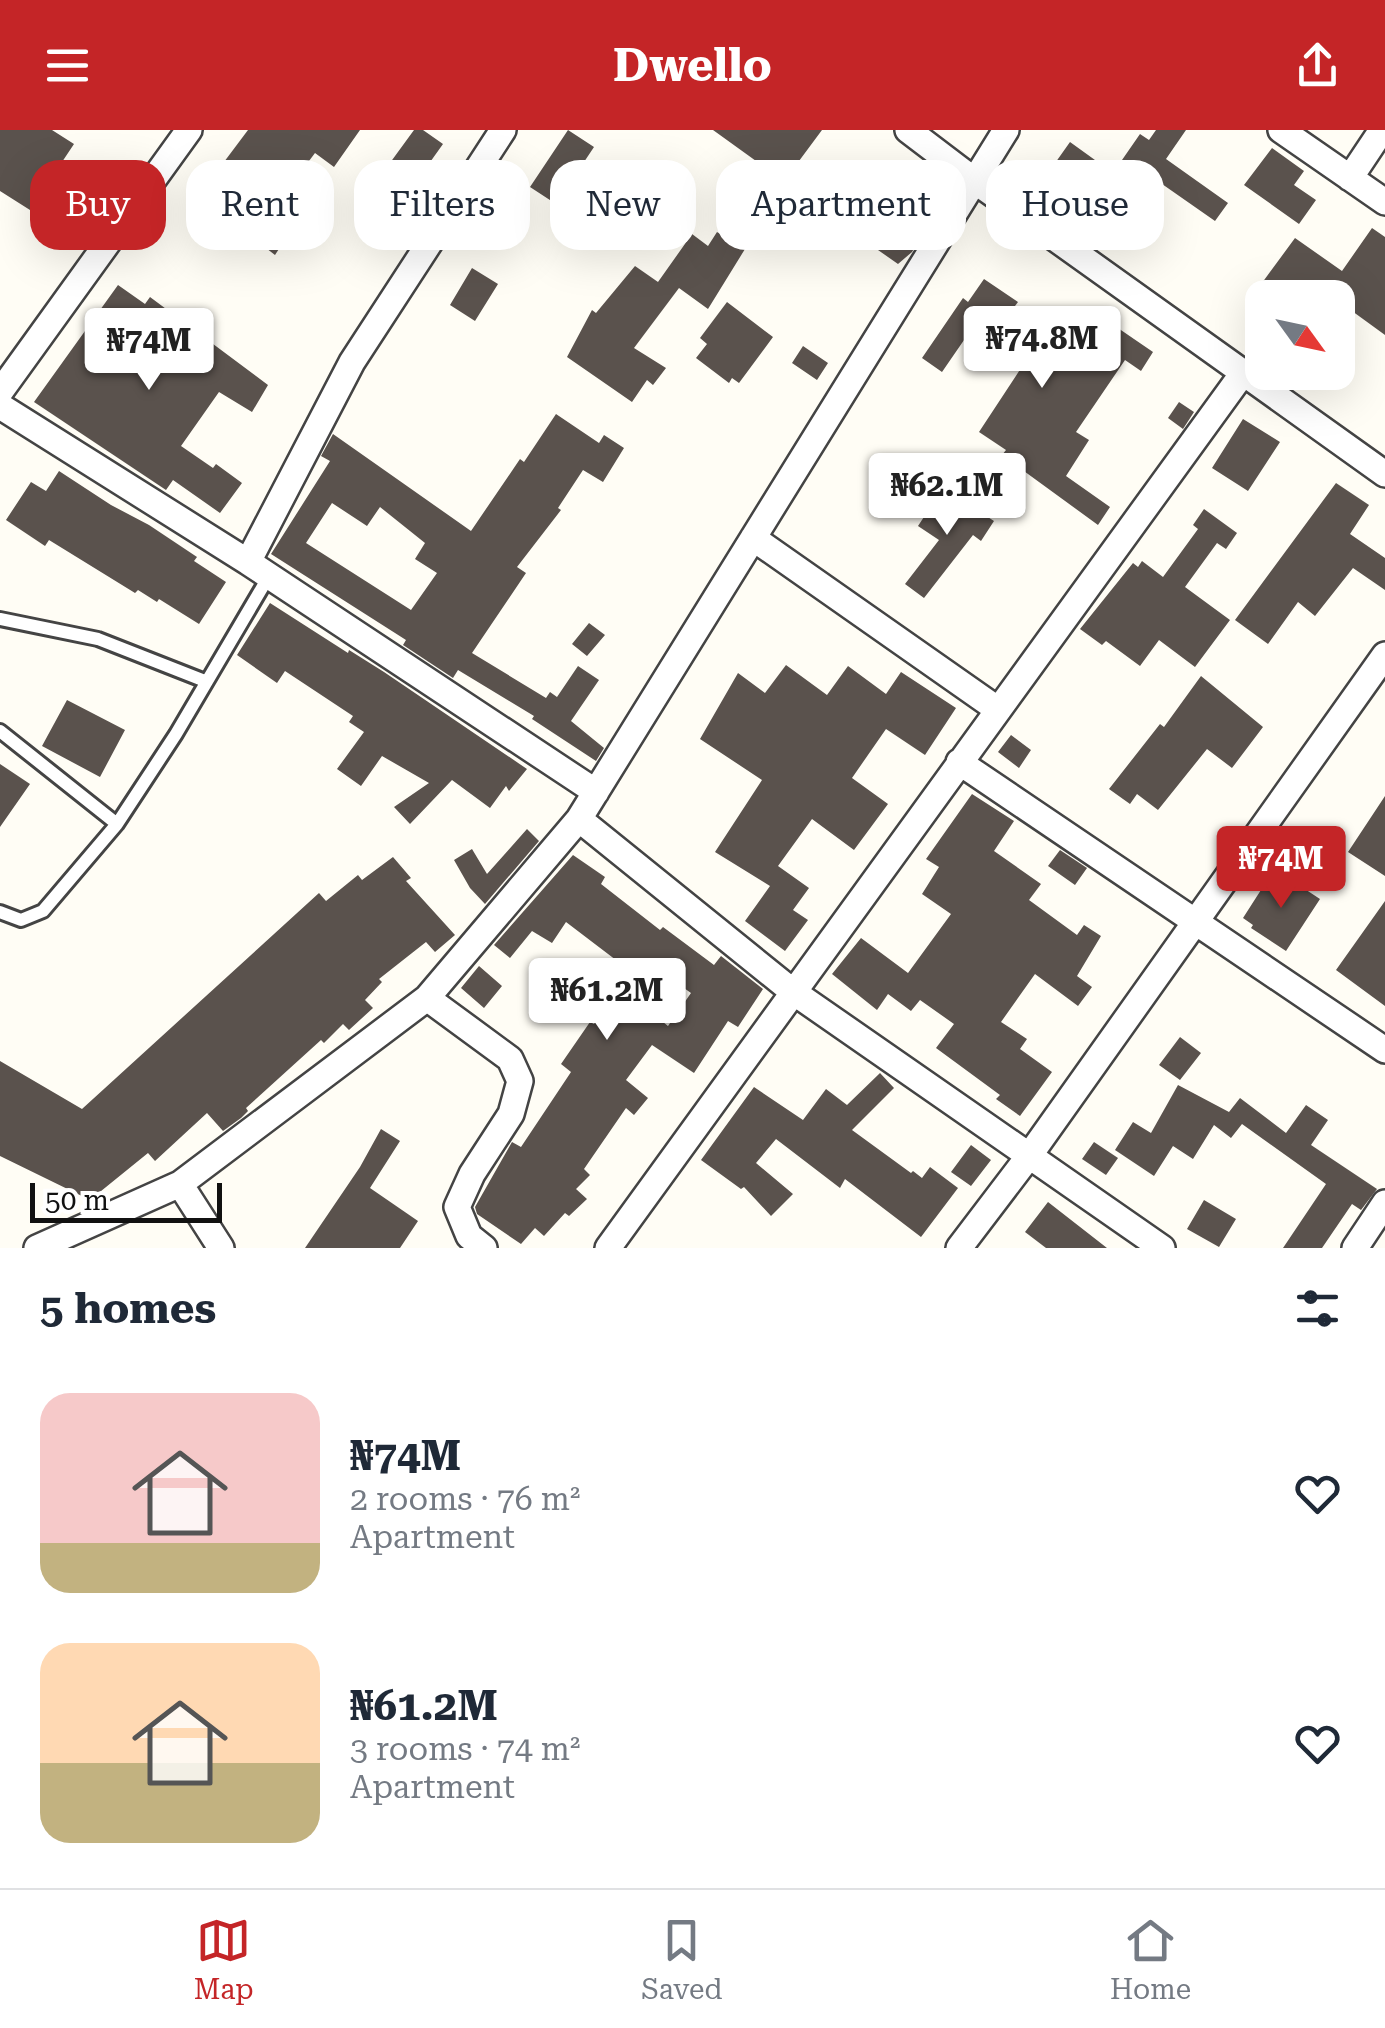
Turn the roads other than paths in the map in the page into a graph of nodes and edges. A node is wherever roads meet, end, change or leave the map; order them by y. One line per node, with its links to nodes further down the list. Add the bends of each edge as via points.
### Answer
1 (189, 130): 11 (street)
2 (503, 130): 15 (street, via 352,362)
3 (908, 130): 8 (street)
4 (1006, 130): 8 (street)
5 (1281, 130): 7 (street)
6 (1382, 130): 7 (street)
7 (1350, 178): 9 (street)
8 (974, 182): 10 (street); 14 (street)
9 (1385, 202)
10 (1242, 372): 13 (street); 19 (street)
11 (0, 392)
12 (0, 406): 15 (street)
13 (1385, 474)
14 (754, 538): 19 (street); 22 (street)
15 (259, 569): 18 (lane); 22 (street)
16 (0, 619): 18 (lane, via 98,640)
17 (1385, 655): 26 (street)
18 (206, 681): 24 (lane)
19 (997, 709): 21 (street)
20 (0, 731): 24 (lane)
21 (959, 762): 26 (street); 27 (street)
22 (596, 792): 23 (street)
23 (579, 819): 27 (street); 28 (street)
24 (116, 824): 25 (lane, via 43,911 21,920)
25 (0, 912)
26 (1195, 923): 29 (street); 30 (street)
27 (792, 990): 30 (street); 36 (street)
28 (427, 998): 31 (street); 35 (street, via 510,1059 520,1081 511,1114 458,1207 468,1236)
29 (1385, 1050)
30 (1029, 1156): 37 (street); 38 (street)
31 (180, 1184): 33 (street); 34 (street)
32 (1385, 1203): 39 (street)
33 (38, 1248)
34 (220, 1248)
35 (484, 1248)
36 (608, 1248)
37 (959, 1248)
38 (1162, 1248)
39 (1355, 1248)

